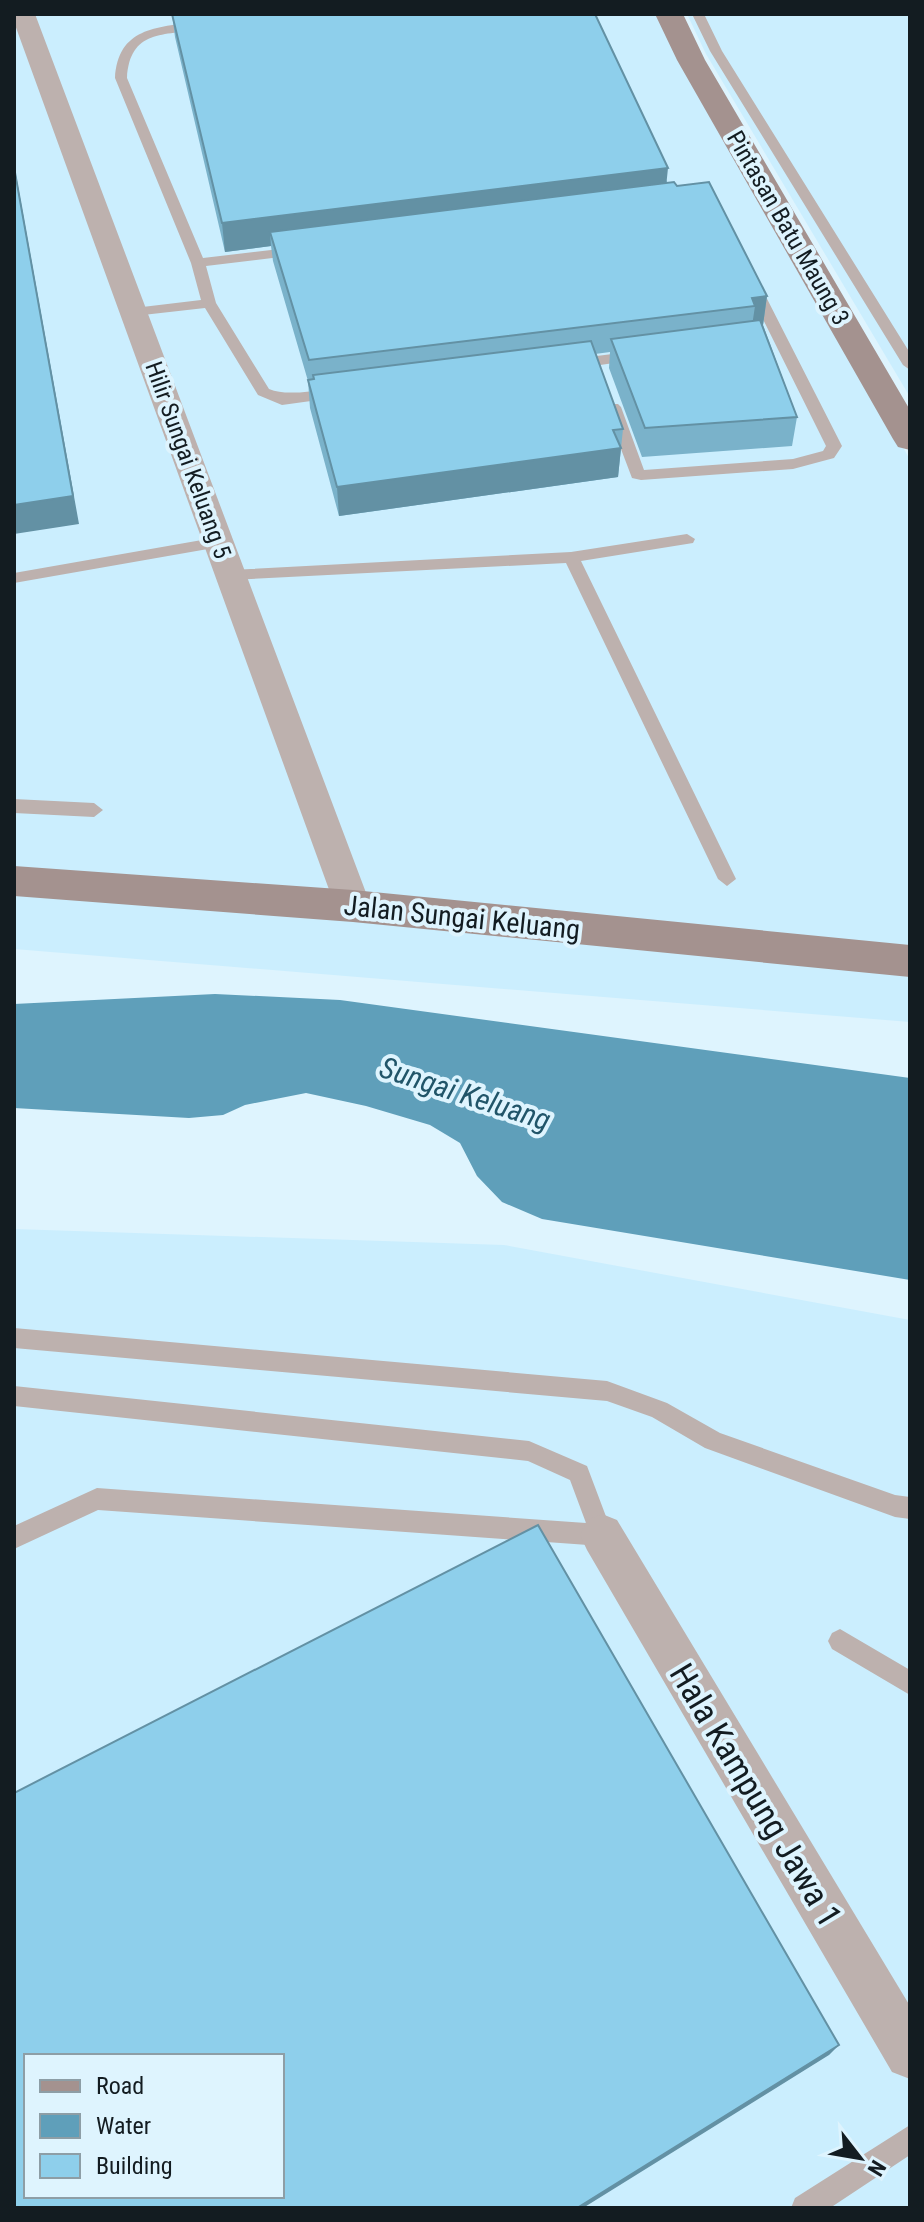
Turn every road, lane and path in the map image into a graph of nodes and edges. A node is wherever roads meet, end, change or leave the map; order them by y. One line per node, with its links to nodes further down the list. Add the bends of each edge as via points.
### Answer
1 (23, 14): 9 (street, Hilir Sungai Keluang 5)
2 (669, 14): 15 (street, Pintasan Batu Maung 3)
3 (698, 14): 11 (lane)
4 (218, 24): 6 (lane, via 142,36 120,61 121,78)
5 (307, 249): 6 (lane)
6 (198, 263): 8 (lane)
7 (747, 273): 13 (lane, via 772,339 834,446 829,455 793,464 638,474)
8 (209, 303): 9 (lane); 14 (lane, via 263,392 272,398)
9 (134, 312): 17 (street, Hilir Sungai Keluang 5)
10 (657, 353): 13 (lane)
11 (910, 365)
12 (549, 367): 13 (lane)
13 (602, 375)
14 (346, 393)
15 (910, 439)
16 (687, 539): 18 (lane)
17 (219, 542): 19 (street, Hilir Sungai Keluang 5); 20 (lane)
18 (571, 557): 19 (lane); 23 (lane)
19 (231, 575): 25 (street, Hilir Sungai Keluang 5)
20 (14, 578)
21 (14, 806): 22 (lane)
22 (94, 810)
23 (727, 879)
24 (14, 881): 25 (street, Jalan Sungai Keluang)
25 (353, 906): 26 (street, Jalan Sungai Keluang)
26 (910, 961)
27 (14, 1338): 29 (lane, via 607,1391 659,1410 713,1441)
28 (14, 1396): 30 (lane, via 529,1451 579,1473)
29 (910, 1508)
30 (602, 1535): 31 (lane, via 97,1499); 34 (street, Hala Kampung Jawa 1)
31 (14, 1538)
32 (840, 1641): 33 (lane)
33 (910, 1683)
34 (910, 2054)
35 (910, 2139): 36 (lane)
36 (805, 2208)

